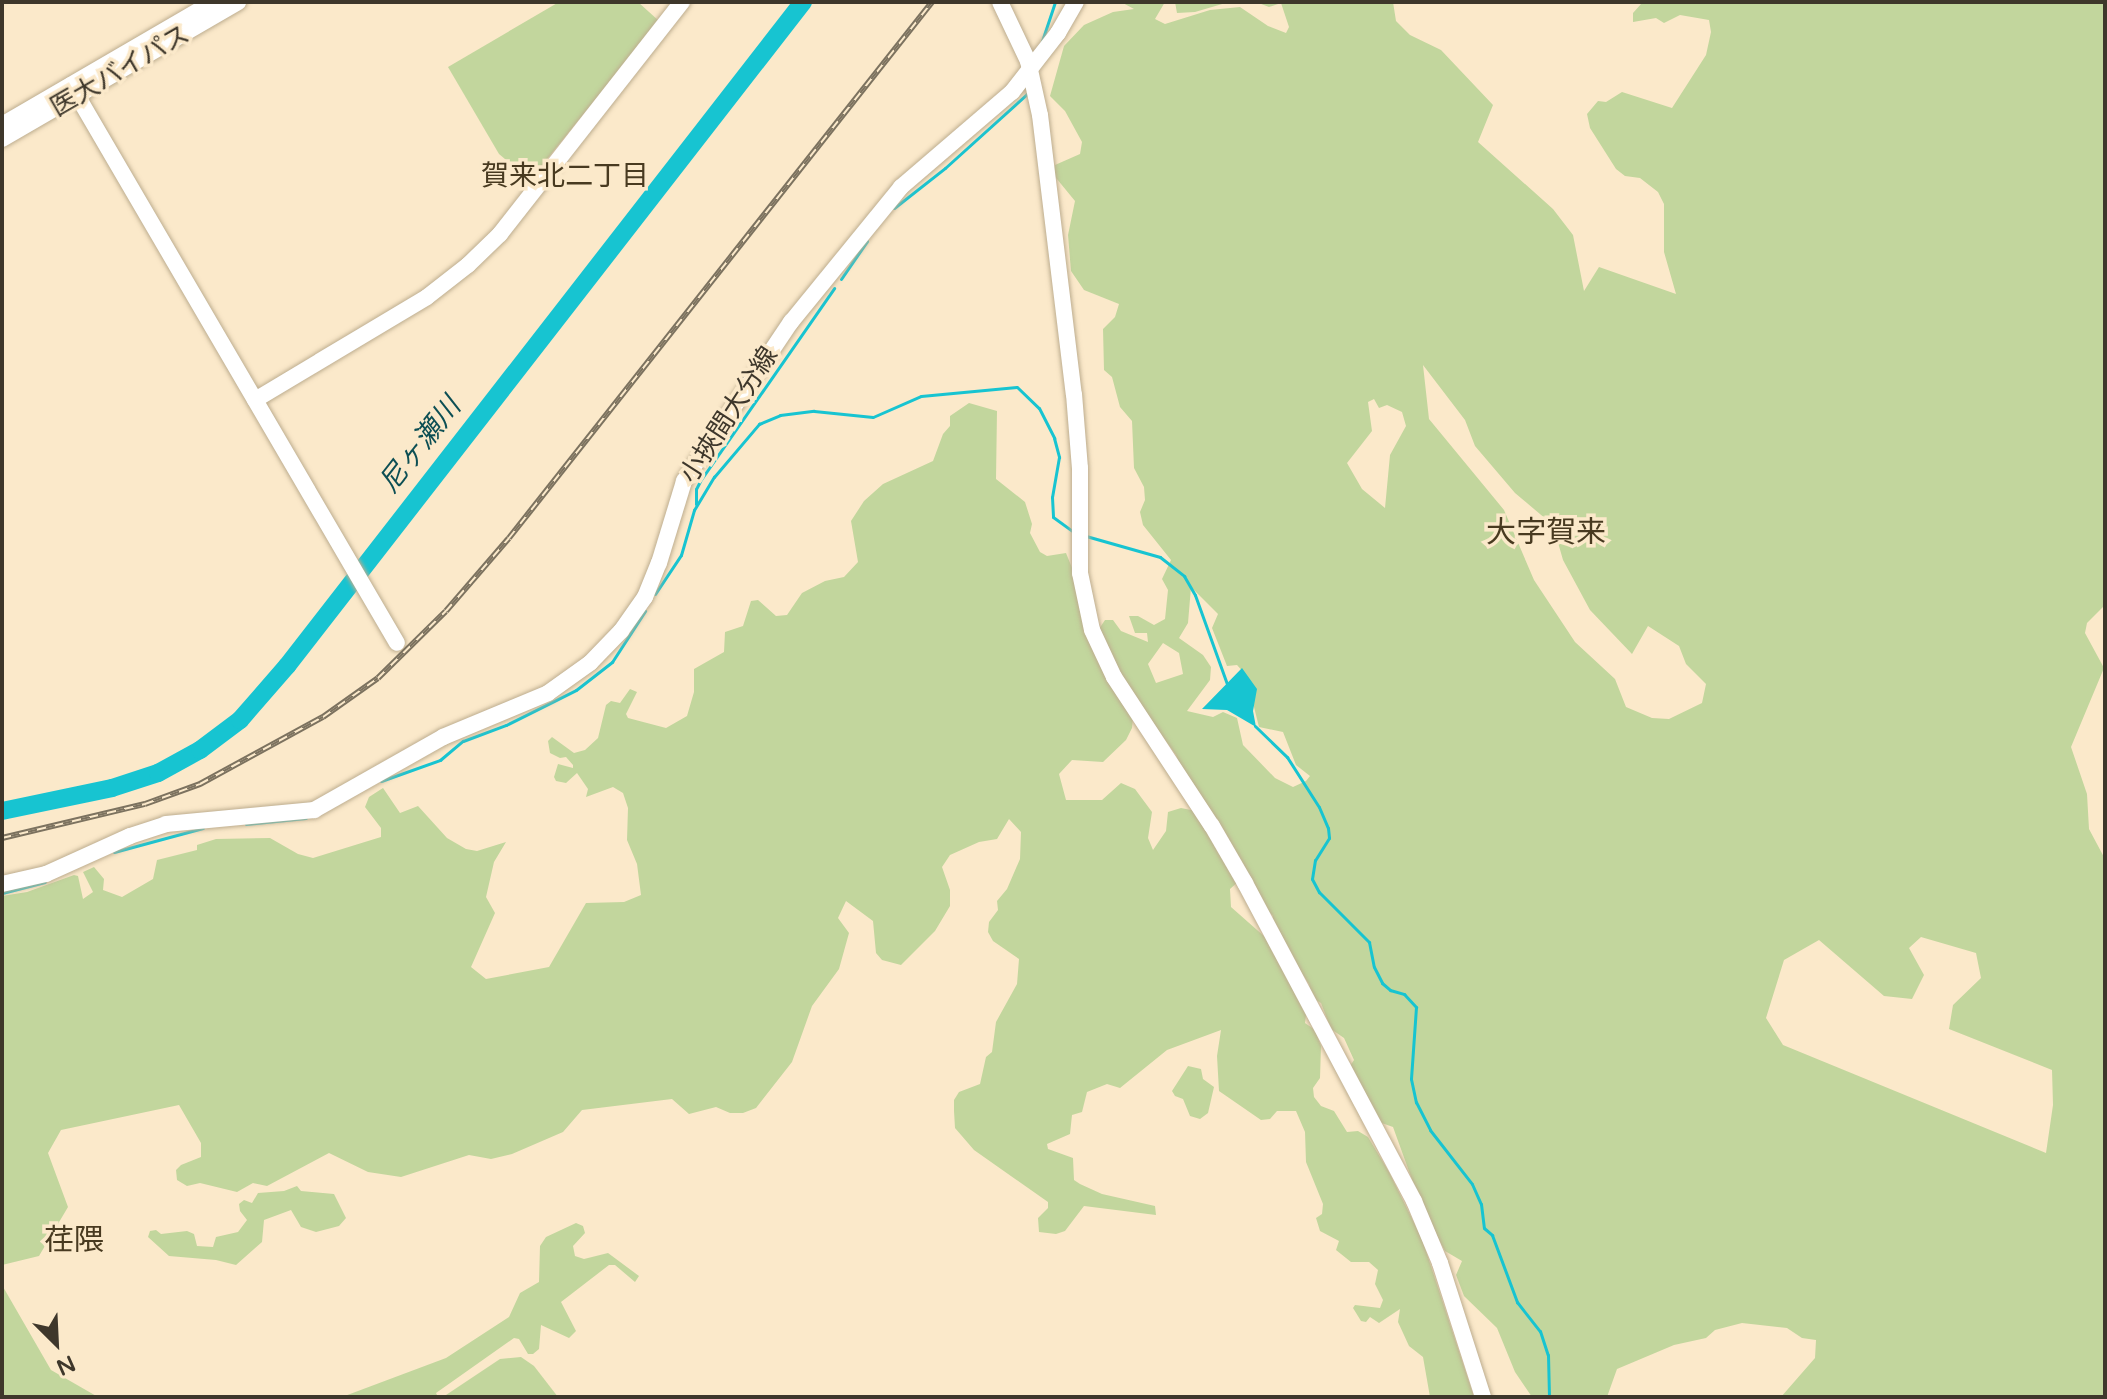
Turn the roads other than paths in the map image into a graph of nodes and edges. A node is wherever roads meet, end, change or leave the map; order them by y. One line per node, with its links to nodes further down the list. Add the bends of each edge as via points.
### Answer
1 (213, 2): 7 (street, 医大バイパス)
2 (238, 2): 7 (street, 医大バイパス)
3 (682, 2): 10 (street, via 517,212 468,265 427,297)
4 (1000, 2): 6 (street)
5 (1076, 2): 6 (street, 小挾間大分線)
6 (1031, 68): 12 (street, 小挾間大分線, via 993,110 901,187 791,322 684,481 657,569 636,611 581,671 536,699 443,737 314,810 166,824 46,874); 13 (street, via 1066,323 1080,468 1080,573 1092,630 1114,677 1245,883 1414,1201)
7 (74, 90): 8 (street, 医大バイパス); 9 (street, 医大バイパス); 10 (street)
8 (2, 125)
9 (2, 139)
10 (255, 400): 11 (street)
11 (397, 643)
12 (2, 884)
13 (1483, 1397)

